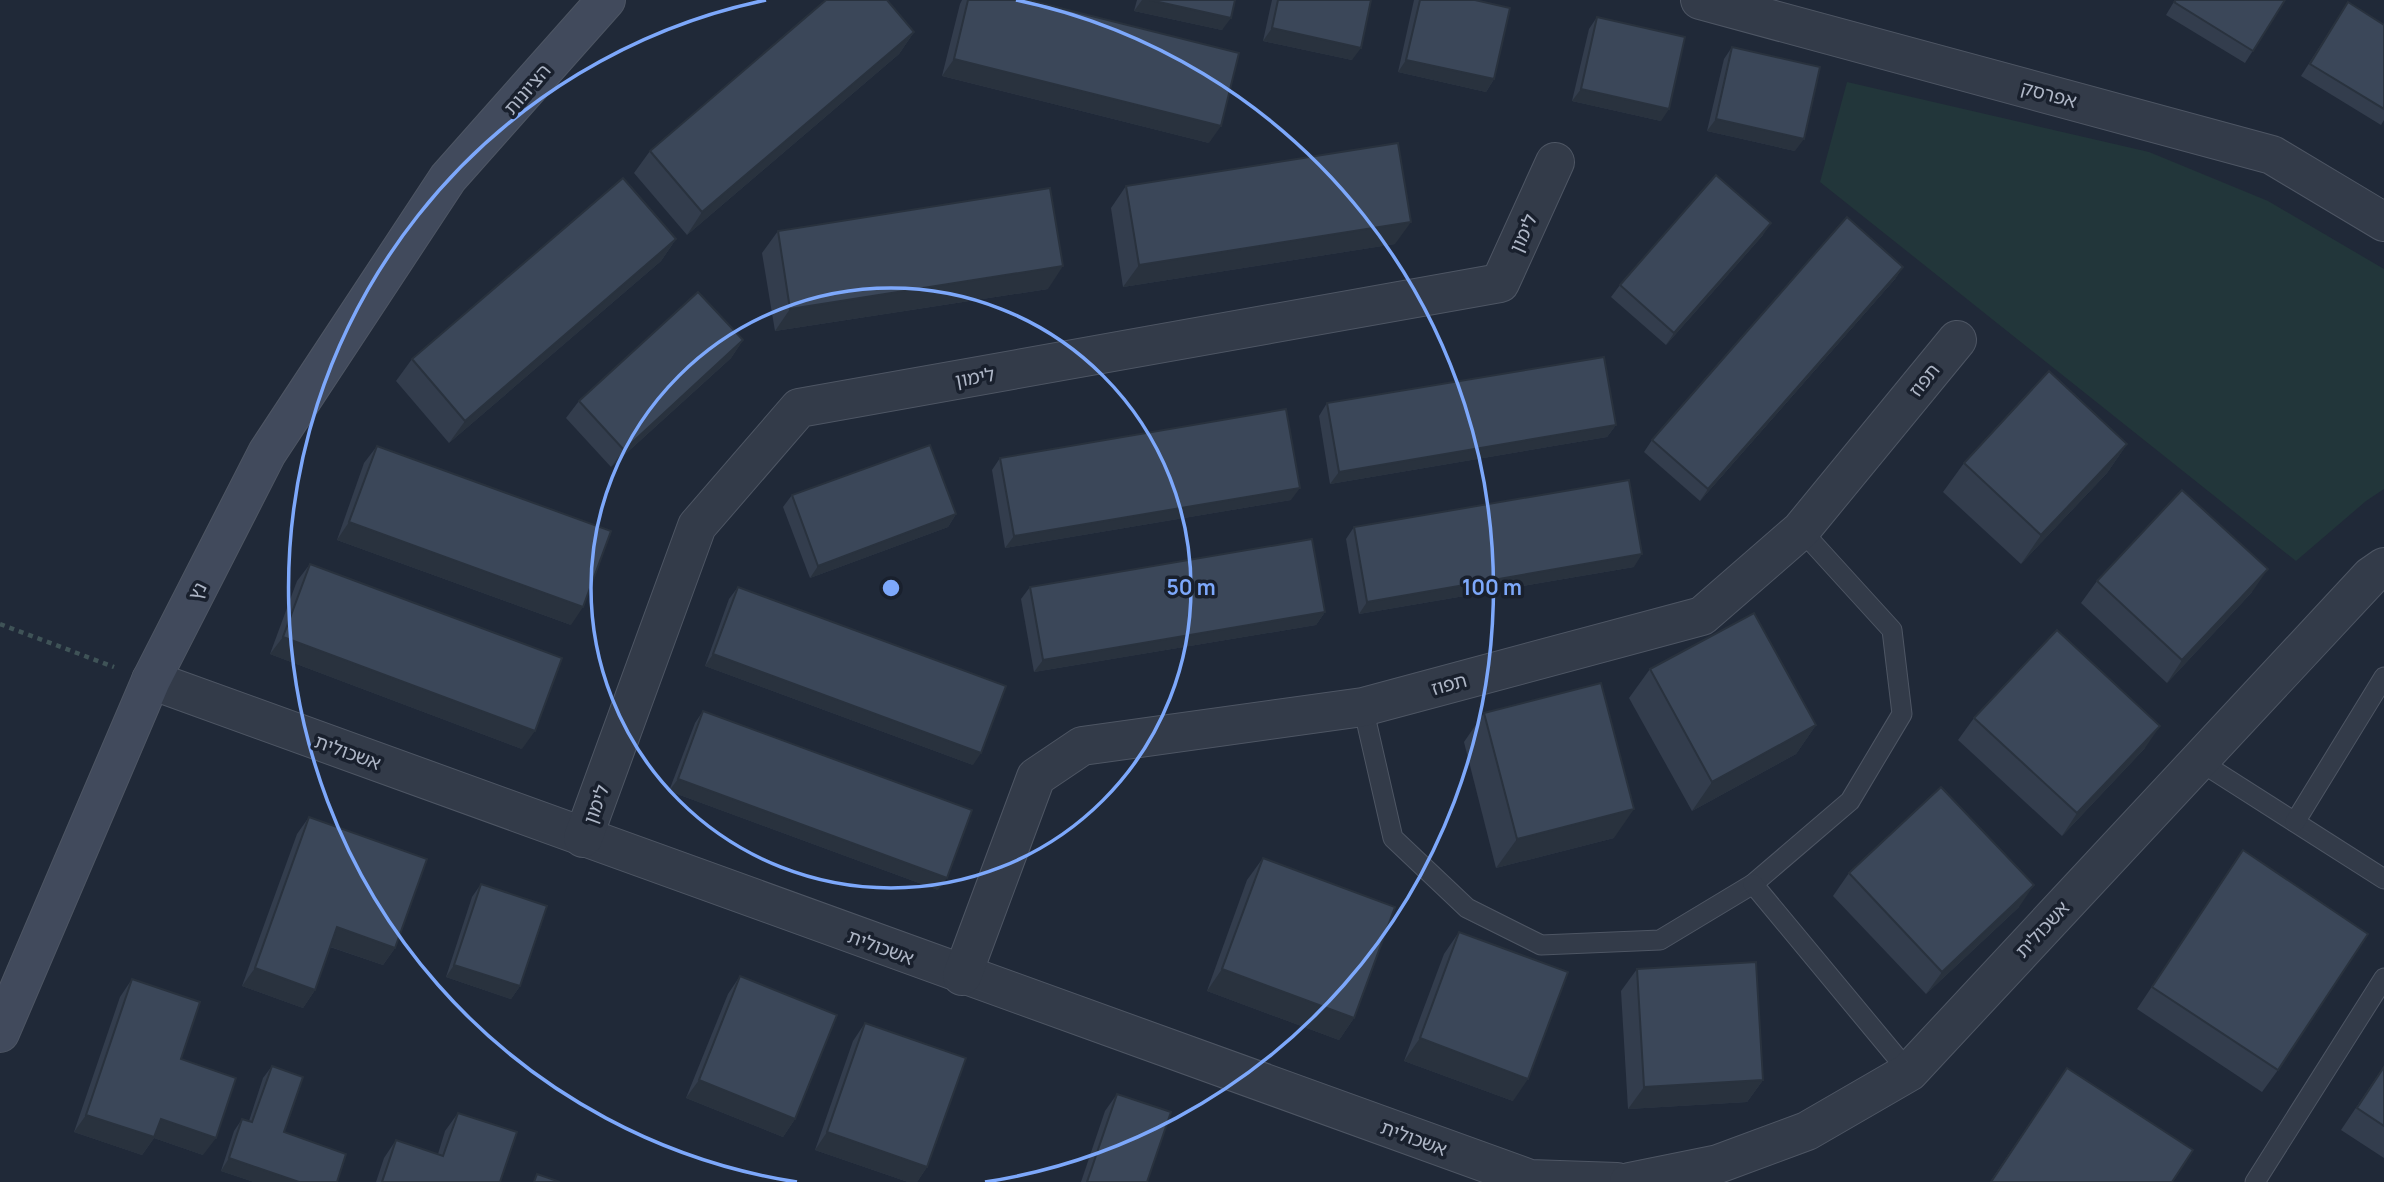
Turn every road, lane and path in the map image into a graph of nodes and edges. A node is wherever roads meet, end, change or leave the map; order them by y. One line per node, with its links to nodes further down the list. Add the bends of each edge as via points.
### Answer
1 (606, 0): 4 (street, הציונות)
2 (1700, 0): 5 (street, אפרסק, via 2272,155)
3 (1555, 162): 15 (street, לימון, via 1500,283 799,408 697,526)
4 (448, 178): 11 (street, נץ, via 267,453)
5 (2384, 222)
6 (1957, 340): 7 (street, תפוז)
7 (1801, 530): 12 (street, תפוז, via 1702,616); 17 (lane, via 1892,630 1902,714 1850,801)
8 (2384, 566): 13 (street, אשכולית)
9 (0, 624): 11 (path)
10 (2384, 677): 14 (lane)
11 (151, 680): 15 (street, אשכולית); 20 (street, נץ)
12 (1363, 708): 17 (lane, via 1393,838 1467,908 1541,945 1660,940); 18 (street, תפוז, via 1082,746 1036,777)
13 (2199, 761): 14 (lane); 21 (street, אשכולית)
14 (2295, 822): 16 (lane)
15 (583, 838): 18 (street, אשכולית)
16 (2384, 878)
17 (1753, 884): 21 (lane)
18 (962, 976): 23 (street, אשכולית, via 1530,1180)
19 (2384, 978): 25 (lane)
20 (0, 1034)
21 (1909, 1072): 22 (street, אשכולית, via 1807,1131)
22 (1685, 1177): 24 (street, אשכולית)
23 (1617, 1182)
24 (1629, 1182)
25 (2255, 1182)

